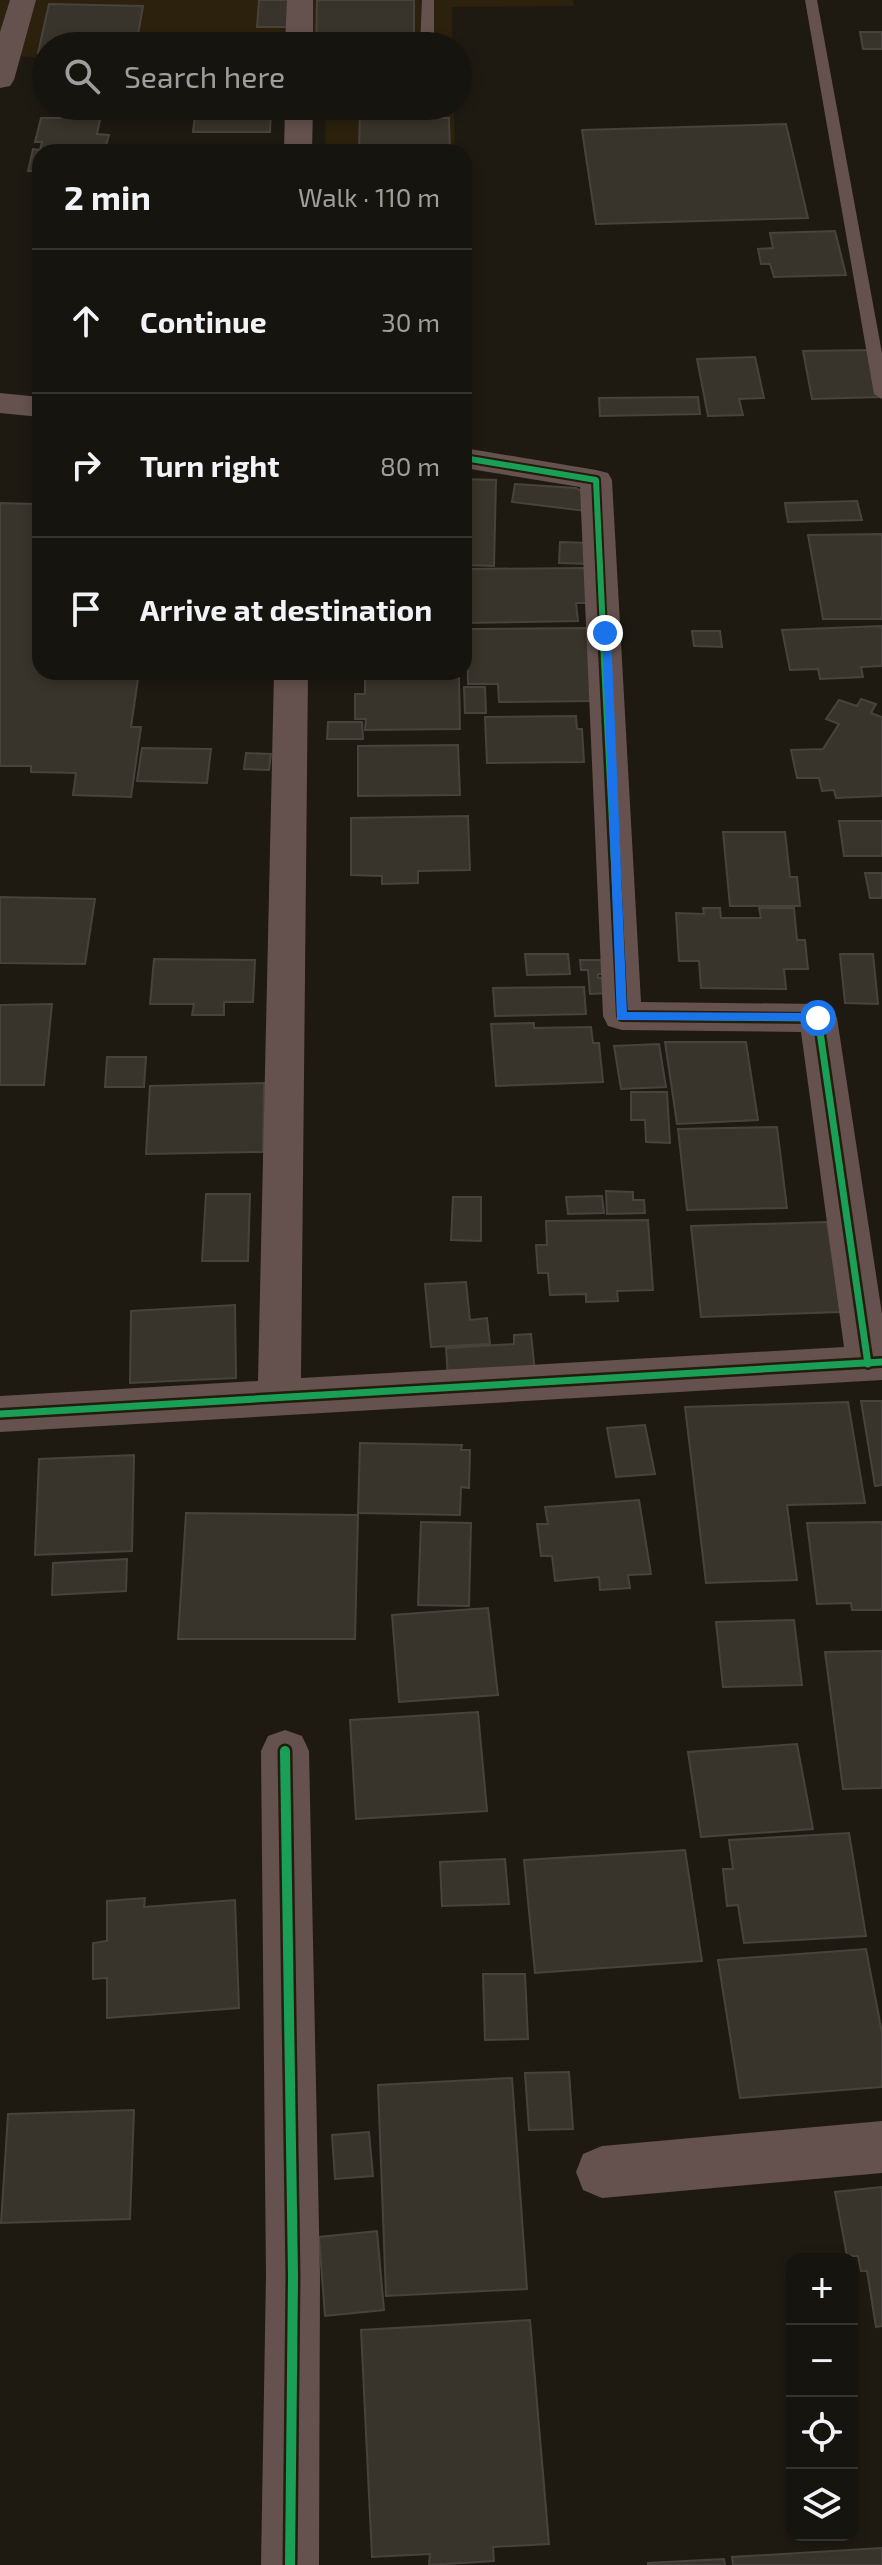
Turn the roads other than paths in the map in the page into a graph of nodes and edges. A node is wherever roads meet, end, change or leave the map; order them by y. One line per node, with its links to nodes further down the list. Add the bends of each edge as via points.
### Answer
1 (23, 0): 7 (street)
2 (300, 0): 5 (street)
3 (428, 0): 6 (lane)
4 (811, 0): 10 (lane)
5 (299, 32)
6 (427, 32)
7 (0, 80)
8 (299, 120): 9 (street)
9 (298, 144)
10 (882, 394)
11 (0, 403): 12 (street)
12 (32, 406)
13 (472, 459): 15 (street, via 596,480 622,1016 818,1018)
14 (291, 680): 16 (street)
15 (875, 1363): 16 (street)
16 (279, 1399): 17 (street)
17 (0, 1414)
18 (285, 1751): 21 (street, via 293,2276)
19 (882, 2147): 20 (street)
20 (602, 2172)
21 (290, 2565)

